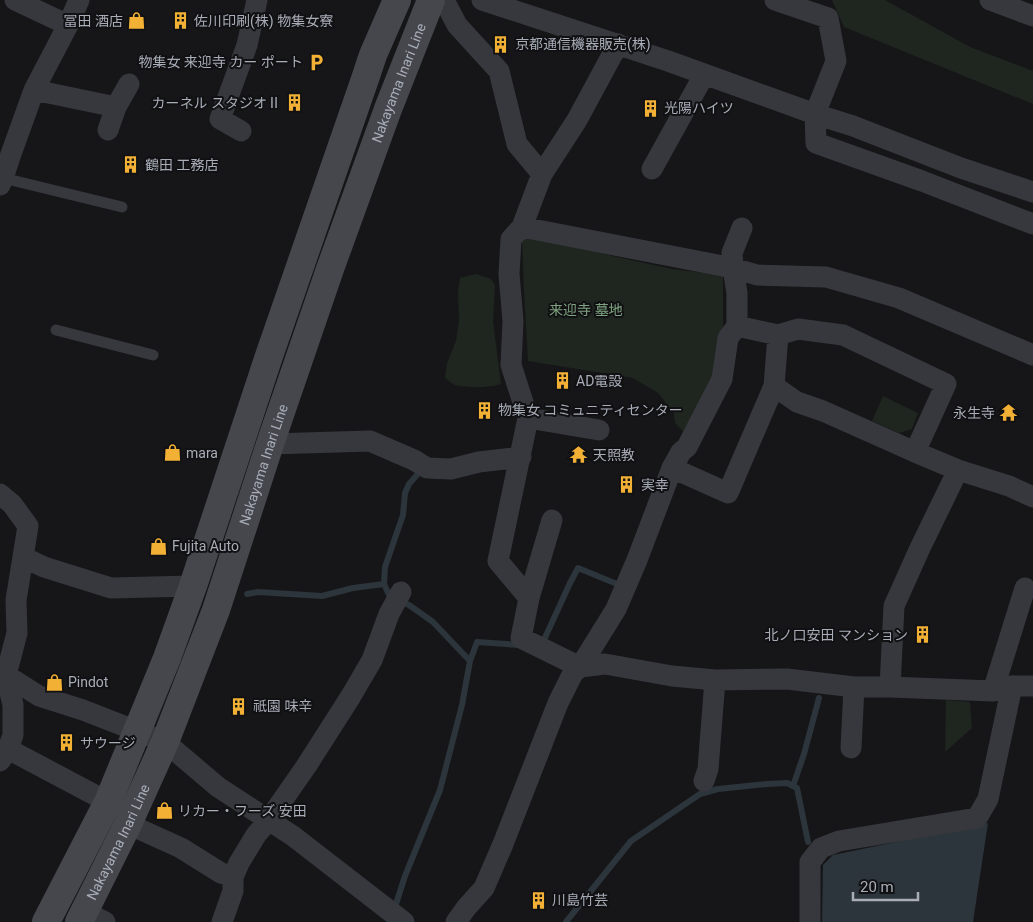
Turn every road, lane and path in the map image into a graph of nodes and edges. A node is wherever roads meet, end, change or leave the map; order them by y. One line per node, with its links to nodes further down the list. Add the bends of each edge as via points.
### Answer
1 (15, 0): 12 (street)
2 (79, 0): 12 (street)
3 (257, 0): 20 (street, via 248,45 220,119)
4 (397, 0): 47 (main road, Nakayama Inari Line, via 364,79)
5 (431, 0): 38 (main road, Nakayama Inari Line, via 388,109)
6 (444, 0): 22 (street, via 456,25 499,72 517,144)
7 (482, 0): 13 (street)
8 (776, 0): 10 (street)
9 (990, 0): 11 (street)
10 (823, 9): 18 (street, via 836,61)
11 (1033, 16)
12 (68, 25): 16 (street)
13 (618, 44): 14 (street); 22 (street, via 577,120)
14 (704, 75): 18 (street); 21 (street)
15 (129, 84): 17 (street)
16 (34, 90): 17 (street); 23 (street)
17 (116, 107): 19 (street)
18 (815, 114): 24 (street); 26 (street, via 816,143)
19 (108, 130)
20 (241, 131)
21 (652, 169)
22 (542, 174): 27 (street)
23 (2, 181): 25 (lane)
24 (1033, 192)
25 (122, 206)
26 (1033, 224)
27 (522, 227): 29 (street); 36 (street, via 511,239 511,365)
28 (742, 228): 29 (street, via 732,253)
29 (733, 268): 30 (street); 34 (street, via 757,276 826,277 890,295)
30 (737, 326): 32 (street); 41 (street, via 728,338 722,379 687,447)
31 (56, 330): 33 (lane)
32 (778, 335): 35 (street); 39 (street, via 798,329 843,335 946,384)
33 (153, 355)
34 (1033, 355)
35 (774, 386): 39 (street, via 796,402 823,410); 41 (street, via 728,493)
36 (528, 418): 37 (street); 40 (street)
37 (599, 430)
38 (270, 444): 40 (street, via 370,441 427,468 451,469); 59 (main road, Nakayama Inari Line, via 216,610)
39 (915, 452): 42 (street)
40 (521, 457): 50 (street, via 498,561)
41 (672, 468): 51 (street, via 616,609)
42 (958, 470): 44 (street); 56 (street, via 894,606)
43 (0, 494): 46 (street, via 28,526)
44 (1033, 497)
45 (552, 520): 50 (street)
46 (24, 557): 47 (street, via 44,567 111,588); 52 (street, via 16,600 17,633)
47 (193, 586): 58 (main road, Nakayama Inari Line)
48 (1025, 588): 57 (street)
49 (401, 592): 64 (street, via 372,660)
50 (529, 598): 51 (street, via 521,638)
51 (580, 667): 53 (street, via 605,664); 71 (street, via 573,673 558,703 484,888)
52 (3, 674): 58 (street, via 39,696); 61 (street, via 13,705 13,735)
53 (715, 680): 55 (street, via 786,679); 62 (street, via 708,769)
54 (1033, 686): 57 (street)
55 (854, 687): 56 (street); 60 (street)
56 (890, 687): 57 (street)
57 (1003, 688): 72 (street, via 988,799 977,818 839,841 821,848 810,862)
58 (137, 731): 59 (street); 63 (main road, Nakayama Inari Line)
59 (165, 742): 64 (street, via 218,787); 65 (main road, Nakayama Inari Line)
60 (851, 748)
61 (4, 755): 63 (street)
62 (704, 781)
63 (108, 802): 68 (main road, Nakayama Inari Line)
64 (268, 821): 66 (street, via 239,862); 70 (street, via 293,836)
65 (128, 824): 66 (street); 67 (main road, Nakayama Inari Line)
66 (233, 877): 69 (street, via 233,891)
67 (90, 919)
68 (46, 922)
69 (222, 922)
70 (404, 922)
71 (456, 922)
72 (810, 922)

